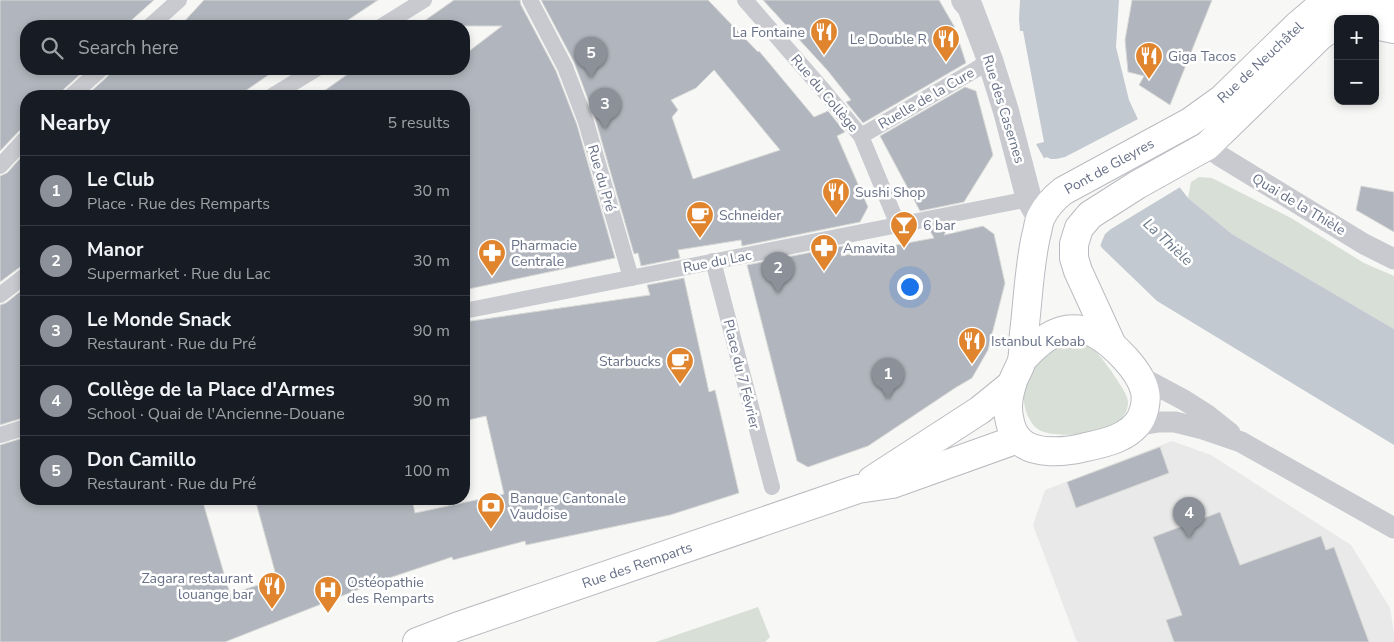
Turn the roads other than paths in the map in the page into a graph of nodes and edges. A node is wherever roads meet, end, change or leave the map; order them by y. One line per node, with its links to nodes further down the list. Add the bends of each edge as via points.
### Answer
1 (179, 0): 8 (street)
2 (424, 0): 9 (street)
3 (530, 0): 26 (street, Rue du Pré, via 565,68 586,122)
4 (745, 0): 17 (street, Rue du Collège)
5 (964, 0): 12 (street, Rue des Casernes, via 970,7)
6 (1394, 6): 7 (main road, Rue de Neuchâtel)
7 (1367, 12): 11 (main road, Rue de Neuchâtel); 18 (main road, Rue de Neuchâtel, via 1338,1 1318,8 1222,99)
8 (157, 20)
9 (392, 20)
10 (1334, 27): 20 (main road, Rue de Neuchâtel, via 1320,36)
11 (1394, 29)
12 (990, 60): 17 (street, Ruelle de la Cure); 22 (street, Rue des Casernes)
13 (95, 75): 15 (street)
14 (306, 75): 16 (street)
15 (78, 90)
16 (282, 90)
17 (861, 136): 23 (street, Rue du Collège)
18 (1160, 138): 22 (main road, Pont de Gleyres, via 1058,194 1048,205)
19 (20, 144): 21 (street)
20 (1207, 146): 24 (street, Quai de la Thièle, via 1364,244); 30 (main road, Rue de Neuchâtel, via 1090,215 1079,228 1074,258)
21 (0, 166)
22 (1035, 208): 23 (street, Rue du Lac); 31 (main road)
23 (898, 225): 25 (street, Rue du Lac)
24 (1394, 259)
25 (713, 261): 26 (street, Rue du Lac); 38 (street, Place du 7 Février)
26 (631, 278): 29 (street, Rue du Lac)
27 (20, 280): 28 (street)
28 (0, 295)
29 (470, 310)
30 (1112, 345): 31 (main road, via 1093,332 1062,330 1033,348); 32 (main road)
31 (1017, 372): 36 (main road, via 1008,407); 39 (main road, Rue des Remparts, via 980,410)
32 (1139, 376): 33 (main road, via 1146,402); 37 (street, via 1199,409)
33 (1136, 426): 36 (main road, via 1114,440 1064,451 1039,450); 37 (street, via 1175,422)
34 (20, 429): 35 (street)
35 (0, 435)
36 (1018, 440): 39 (main road, Rue des Remparts, via 892,484)
37 (1241, 442): 40 (street)
38 (772, 487)
39 (858, 489): 41 (main road, Rue des Remparts)
40 (1394, 528)
41 (417, 642)

